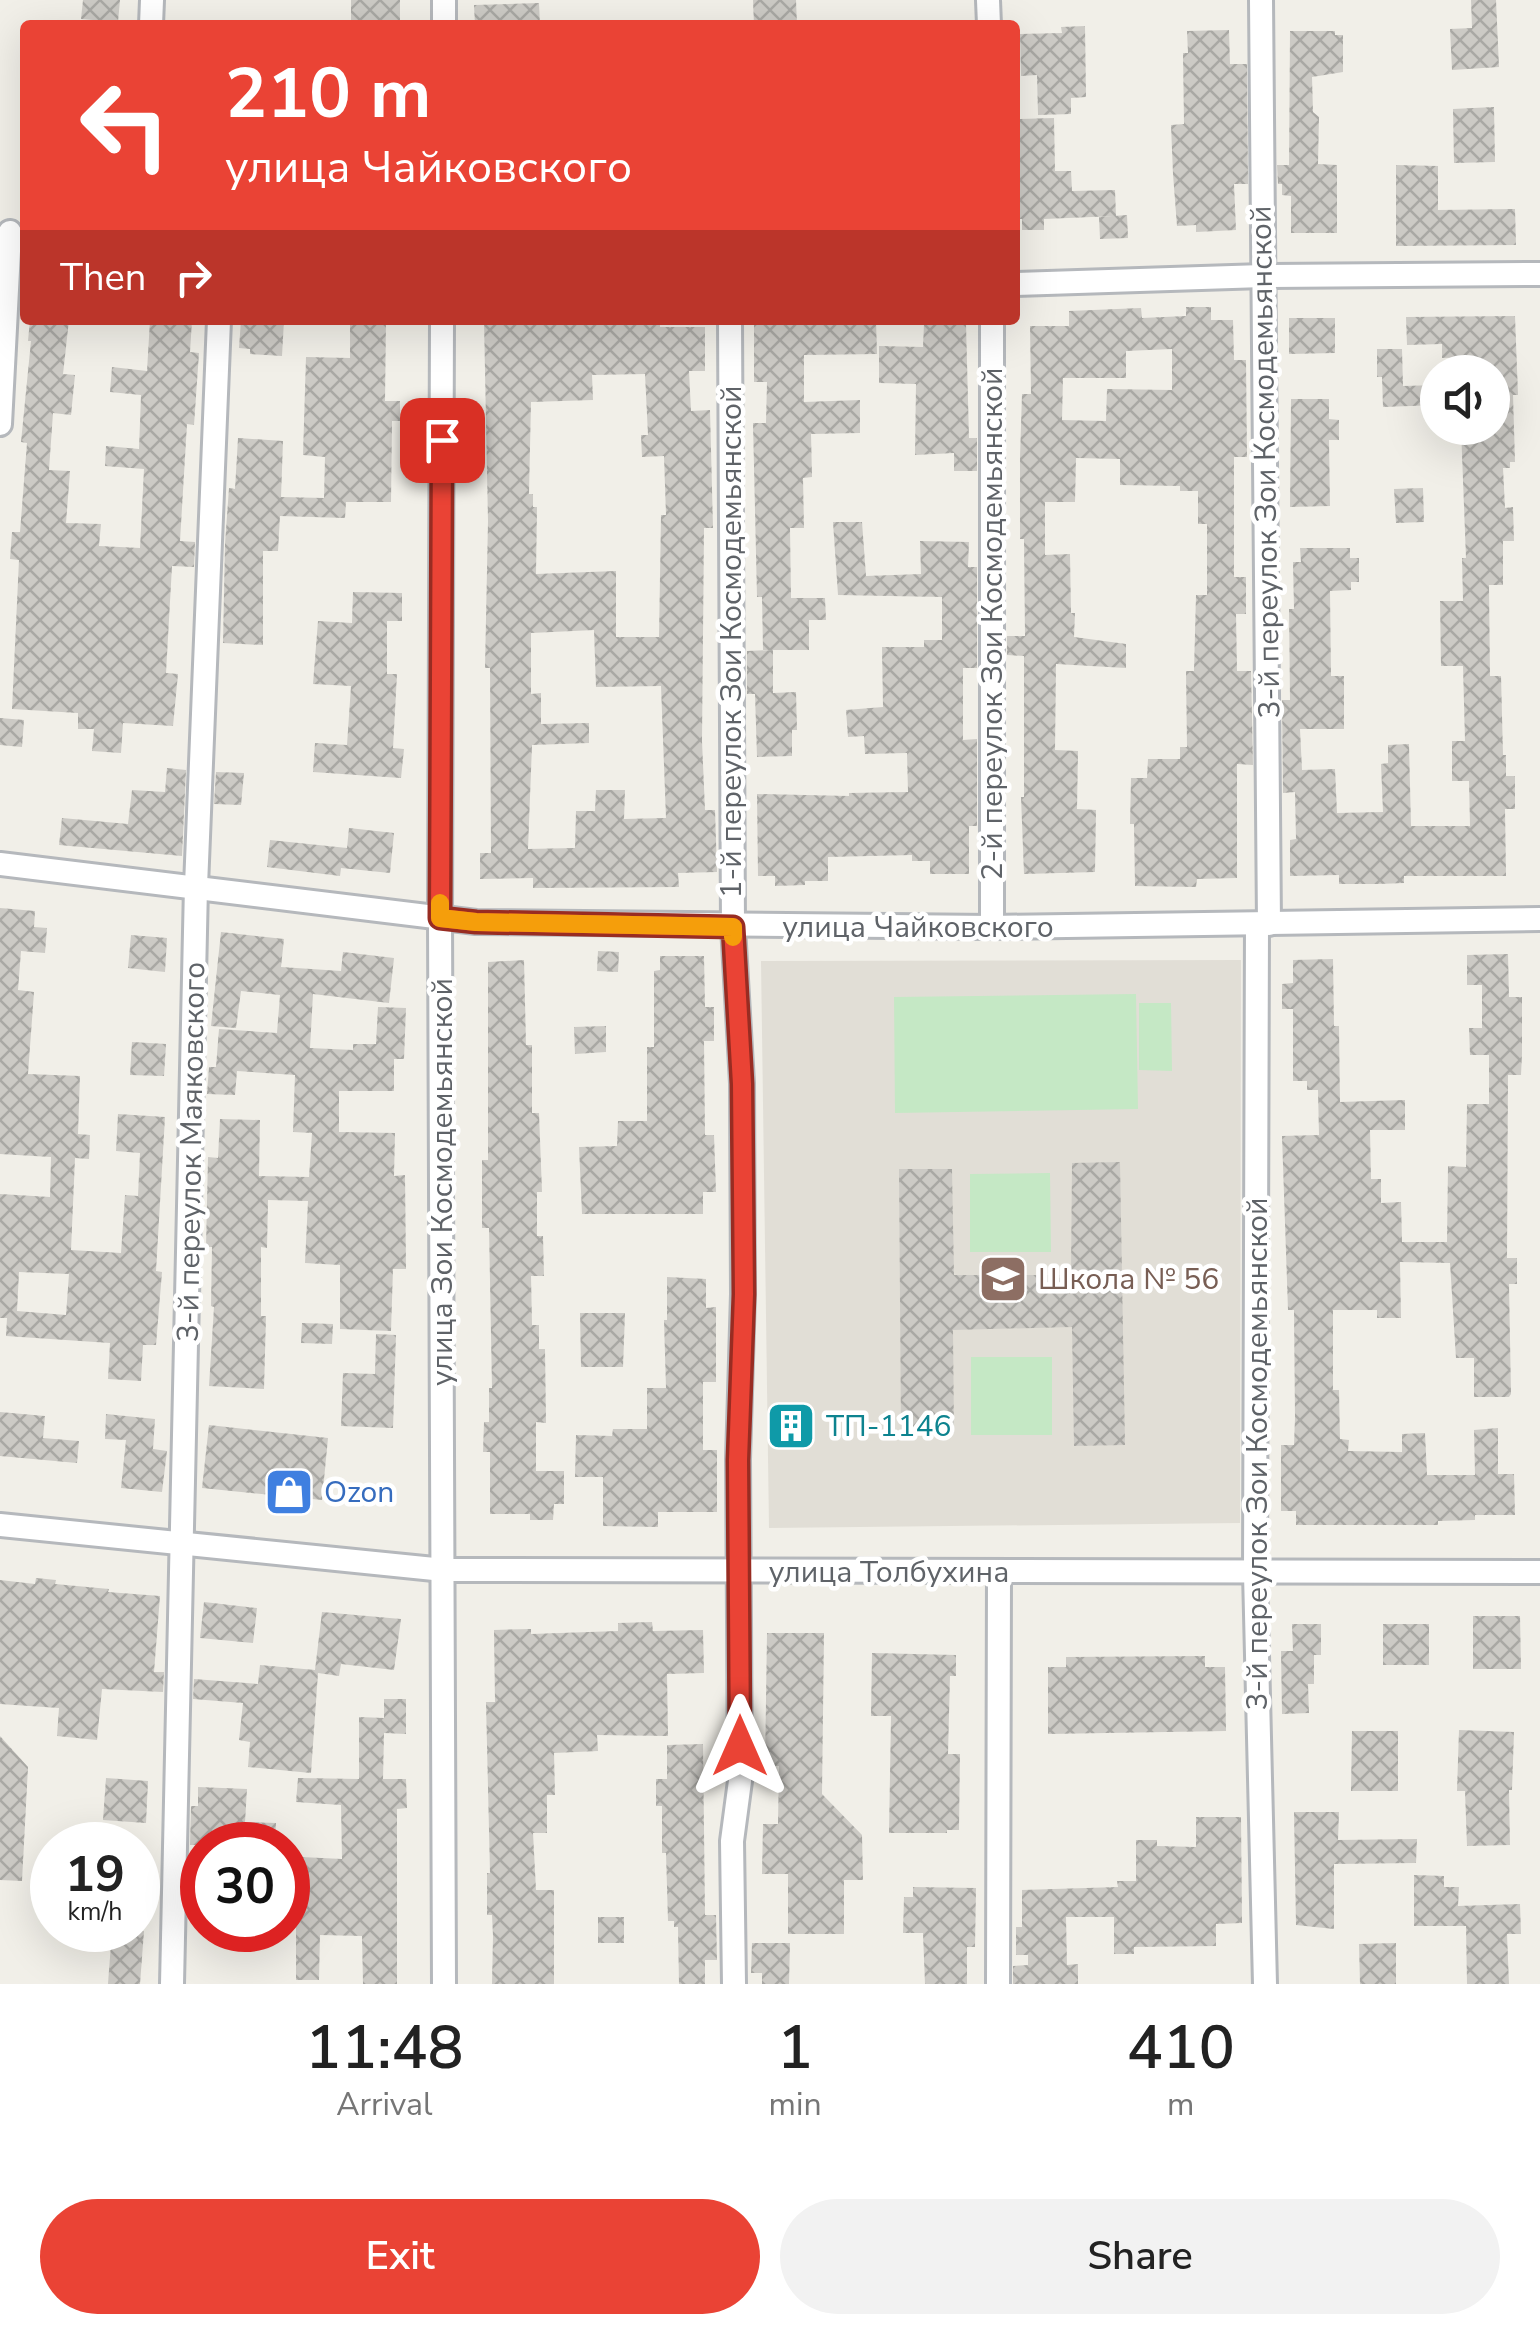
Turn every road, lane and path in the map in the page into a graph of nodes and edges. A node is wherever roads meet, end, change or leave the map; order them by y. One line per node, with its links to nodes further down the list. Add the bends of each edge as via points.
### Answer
1 (1261, 0): 4 (street, 3-й переулок Зои Космодемьянской)
2 (12, 232): 10 (street)
3 (1540, 274): 4 (street)
4 (1263, 276): 5 (street); 15 (street, 3-й переулок Зои Космодемьянской)
5 (1020, 284)
6 (219, 325): 12 (street, 3-й переулок Маяковского)
7 (442, 325): 13 (street, улица Зои Космодемьянской)
8 (730, 325): 16 (street, 1-й переулок Зои Космодемьянской)
9 (992, 325): 17 (street, 2-й переулок Зои Космодемьянской)
10 (0, 424)
11 (0, 864): 12 (street, улица Чайковского)
12 (196, 886): 13 (street, улица Чайковского); 19 (street, 3-й переулок Маяковского)
13 (440, 918): 16 (street, улица Чайковского); 20 (street, улица Зои Космодемьянской)
14 (1540, 919): 15 (street, улица Чайковского)
15 (1263, 924): 17 (street, улица Чайковского); 24 (street, 3-й переулок Зои Космодемьянской)
16 (733, 927): 17 (street, улица Чайковского); 21 (street, 1-й переулок Зои Космодемьянской, via 744,1294)
17 (992, 927)
18 (0, 1525): 19 (street, улица Толбухина)
19 (184, 1544): 20 (street, улица Толбухина); 25 (street, 3-й переулок Маяковского)
20 (444, 1570): 21 (street, улица Толбухина); 26 (street, улица Зои Космодемьянской)
21 (739, 1571): 23 (street, улица Толбухина); 27 (street, 1-й переулок Зои Космодемьянской)
22 (1540, 1572): 24 (street, улица Толбухина)
23 (1000, 1573): 24 (street, улица Толбухина); 28 (street)
24 (1254, 1573): 29 (street, 3-й переулок Зои Космодемьянской)
25 (172, 1984)
26 (444, 1984)
27 (734, 1984)
28 (998, 1984)
29 (1265, 1984)

